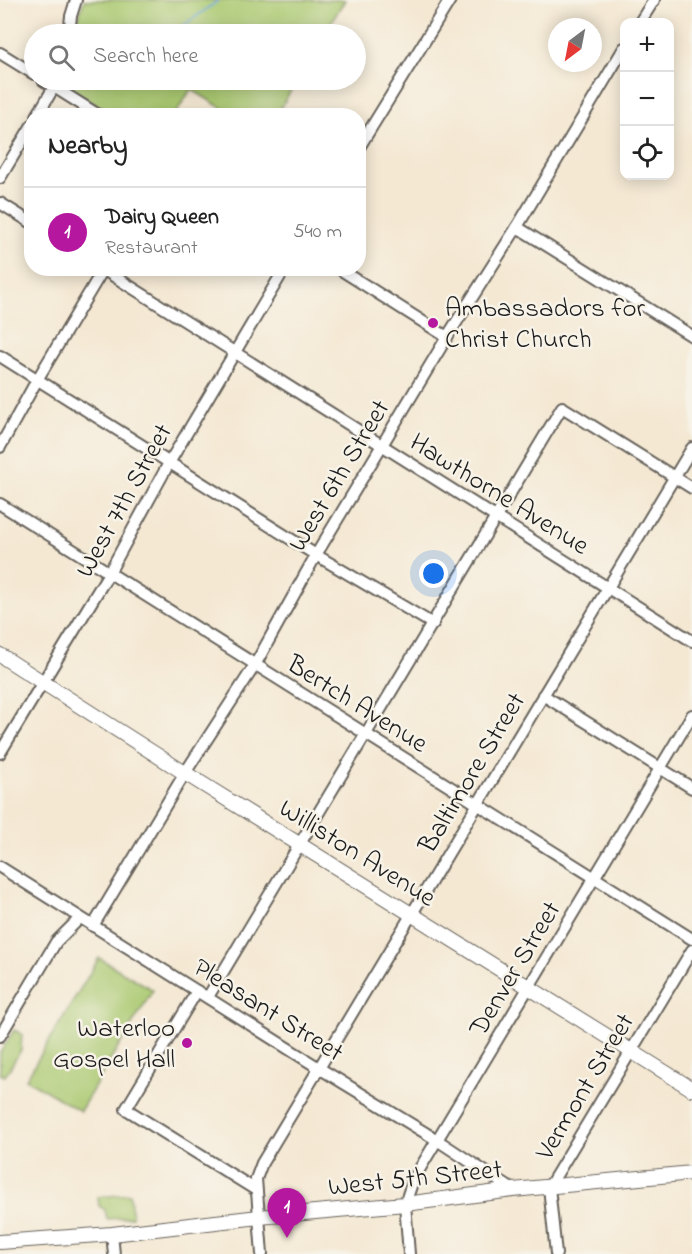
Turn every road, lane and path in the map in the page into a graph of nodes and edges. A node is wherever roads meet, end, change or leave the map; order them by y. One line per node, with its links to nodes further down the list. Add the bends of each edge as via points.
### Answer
1 (76, 0): 5 (street)
2 (450, 0): 13 (street)
3 (654, 0): 4 (street)
4 (643, 18)
5 (70, 24)
6 (0, 53): 8 (street)
7 (620, 55): 18 (street, West 6th Street)
8 (24, 68)
9 (52, 90): 11 (street)
10 (65, 90): 12 (street)
11 (42, 108)
12 (89, 108)
13 (366, 136)
14 (24, 138): 15 (street)
15 (0, 178)
16 (0, 203): 17 (street)
17 (24, 218)
18 (517, 227): 23 (street); 24 (street, West 6th Street)
19 (99, 276): 27 (street)
20 (114, 276): 25 (street, Hawthorne Avenue)
21 (280, 276): 25 (street, West 7th Street)
22 (351, 276): 24 (street)
23 (692, 336)
24 (447, 337): 28 (street, West 6th Street)
25 (234, 353): 28 (street, Hawthorne Avenue); 31 (street, West 7th Street)
26 (0, 356): 27 (street)
27 (37, 380): 29 (street); 31 (street)
28 (382, 445): 35 (street, Hawthorne Avenue); 36 (street, West 6th Street)
29 (0, 447)
30 (692, 448): 32 (street, Baltimore Street)
31 (169, 462): 36 (street); 37 (street, West 7th Street)
32 (675, 477): 33 (street); 35 (street, via 562,407); 38 (street, Baltimore Street)
33 (692, 488)
34 (0, 504): 37 (street, Bertch Avenue)
35 (497, 518): 38 (street, Hawthorne Avenue); 39 (street)
36 (316, 555): 39 (street); 42 (street, West 6th Street)
37 (109, 573): 42 (street, Bertch Avenue); 43 (street, West 7th Street)
38 (607, 587): 40 (street, Hawthorne Avenue); 44 (street, Baltimore Street)
39 (433, 624): 46 (street)
40 (692, 641)
41 (0, 655): 43 (main road, Williston Avenue)
42 (255, 665): 46 (street, Bertch Avenue); 49 (street, West 6th Street)
43 (43, 682): 47 (street, West 7th Street); 49 (main road, Williston Avenue)
44 (543, 695): 48 (street); 51 (street, Baltimore Street)
45 (692, 715): 48 (street, Denver Street)
46 (366, 735): 51 (street, Bertch Avenue); 52 (street)
47 (0, 753)
48 (660, 768): 50 (street); 54 (street, Denver Street)
49 (185, 773): 52 (main road, Williston Avenue); 57 (street, West 6th Street)
50 (692, 788)
51 (478, 805): 54 (street, Bertch Avenue); 55 (street, Baltimore Street)
52 (300, 844): 55 (main road, Williston Avenue); 62 (street)
53 (0, 867): 56 (street, Pleasant Street)
54 (594, 878): 58 (street, Bertch Avenue); 60 (street, Denver Street)
55 (413, 915): 60 (main road, Williston Avenue); 65 (street, Baltimore Street)
56 (80, 918): 57 (street, Pleasant Street); 63 (street, via 56,942)
57 (93, 926): 61 (street, Pleasant Street)
58 (692, 939)
59 (692, 950): 64 (street, Vermont Street)
60 (529, 987): 64 (main road, Williston Avenue); 67 (street, Denver Street)
61 (197, 991): 62 (street, Pleasant Street); 70 (street, via 126,1109)
62 (208, 997): 65 (street, Pleasant Street)
63 (0, 1034)
64 (631, 1050): 66 (main road, Williston Avenue); 69 (street, Vermont Street)
65 (319, 1068): 67 (street, Pleasant Street); 70 (street, Baltimore Street, via 262,1163 255,1179)
66 (692, 1089)
67 (437, 1140): 71 (street, Pleasant Street); 72 (street, Denver Street, via 413,1180)
68 (692, 1173): 69 (main road, West 5th Street)
69 (549, 1187): 71 (main road, West 5th Street); 79 (street, Vermont Street)
70 (256, 1190): 73 (street, Baltimore Street)
71 (513, 1190): 72 (main road, West 5th Street)
72 (405, 1204): 73 (main road, West 5th Street); 78 (street, Denver Street)
73 (259, 1217): 74 (main road, West 5th Street); 77 (street, Baltimore Street)
74 (112, 1234): 75 (main road, West 5th Street); 76 (street)
75 (0, 1242)
76 (114, 1254)
77 (262, 1254)
78 (409, 1254)
79 (556, 1254)

